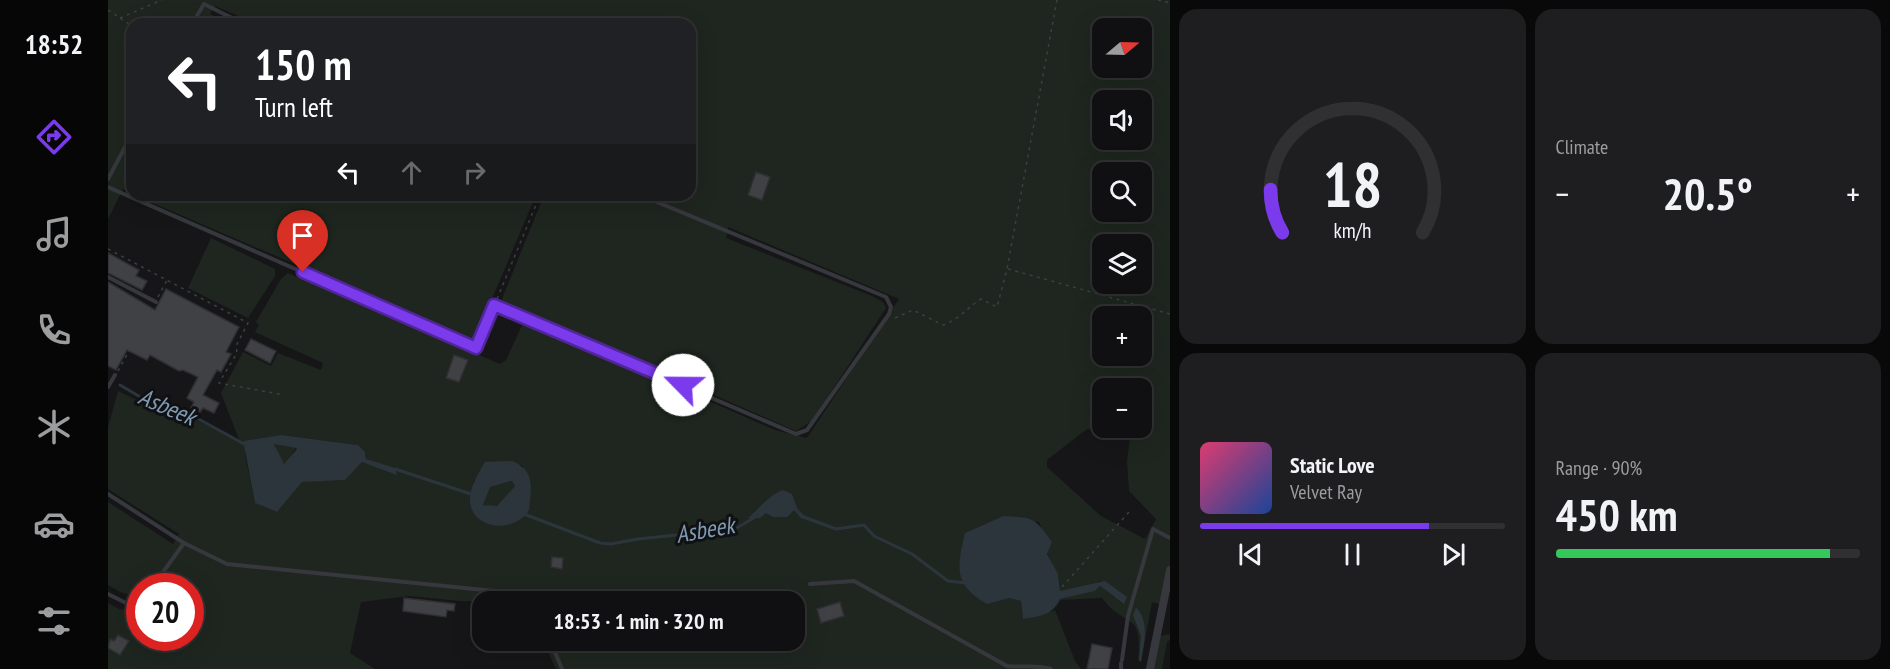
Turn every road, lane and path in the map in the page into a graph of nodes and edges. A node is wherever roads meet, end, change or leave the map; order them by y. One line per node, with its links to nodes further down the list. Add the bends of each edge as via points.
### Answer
1 (162, 0): 6 (path)
2 (1057, 0): 18 (path)
3 (1158, 0): 4 (path)
4 (1170, 3)
5 (108, 10): 6 (path)
6 (120, 18): 9 (path)
7 (195, 18): 8 (lane, via 204,3)
8 (233, 18)
9 (126, 22)
10 (126, 145): 11 (lane)
11 (108, 179)
12 (108, 188): 13 (lane)
13 (126, 196)
14 (138, 201): 22 (lane, via 476,348)
15 (537, 201): 22 (path)
16 (654, 201): 24 (lane, via 886,297 891,307)
17 (108, 249): 20 (path)
18 (1007, 268): 23 (path); 24 (path, via 997,307 981,299 955,321 943,325 912,310)
19 (108, 277): 21 (lane)
20 (167, 280): 21 (path); 27 (path, via 248,323 236,346 237,353 219,383)
21 (156, 302): 25 (path)
22 (494, 305): 24 (lane, via 796,434 812,424)
23 (1170, 314)
24 (883, 323)
25 (115, 375): 26 (lane)
26 (108, 387)
27 (284, 395)
28 (108, 494): 31 (lane)
29 (1129, 512): 35 (path)
30 (1170, 538): 40 (lane, via 1153,529 1128,616)
31 (184, 543): 33 (lane); 36 (lane, via 227,564)
32 (1170, 570): 43 (street)
33 (162, 573)
34 (810, 584): 42 (lane, via 854,581 1007,666 1040,665)
35 (1062, 587)
36 (494, 591)
37 (108, 594): 38 (lane)
38 (126, 603)
39 (554, 651): 41 (lane)
40 (1121, 664)
41 (562, 669)
42 (1051, 669)
43 (1150, 669)

